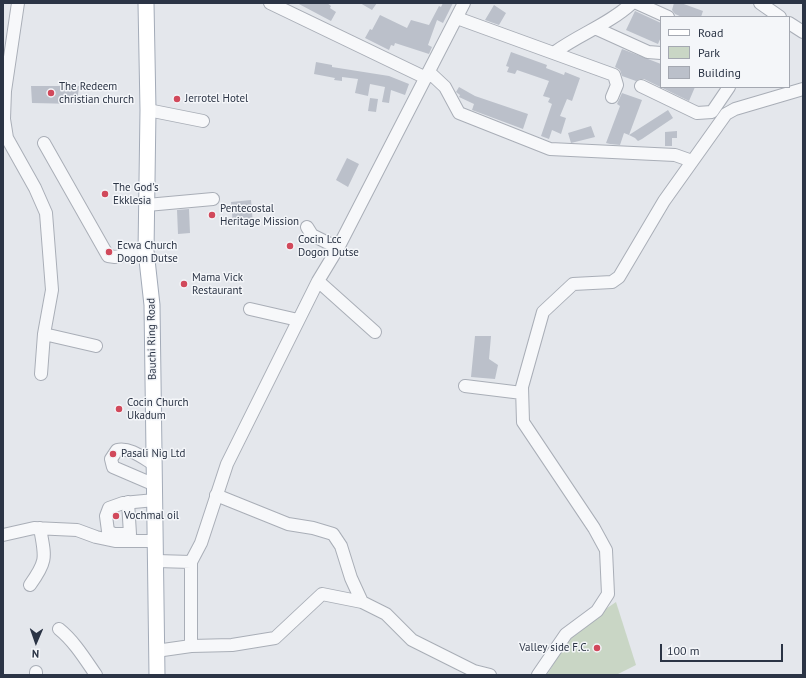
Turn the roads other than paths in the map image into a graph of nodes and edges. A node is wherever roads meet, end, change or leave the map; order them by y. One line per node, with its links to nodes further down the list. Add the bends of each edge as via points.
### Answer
1 (18, 3): 20 (street)
2 (146, 3): 22 (main road, Bauchi Ring Road)
3 (270, 3): 16 (street)
4 (464, 3): 10 (street)
5 (632, 3): 12 (street, via 618,16)
6 (637, 3): 8 (street)
7 (760, 3): 9 (street)
8 (666, 16)
9 (779, 16)
10 (457, 18): 14 (street); 16 (street)
11 (790, 24): 13 (street)
12 (594, 28): 14 (street); 15 (street, via 648,52)
13 (803, 32)
14 (555, 52): 21 (street, via 614,75 617,85)
15 (660, 53)
16 (428, 75): 25 (street, via 445,87 459,113 550,149 675,154); 29 (street)
17 (641, 86): 18 (street, via 697,113 712,112)
18 (728, 88)
19 (803, 89): 25 (street, via 726,114)
20 (4, 90): 35 (street, via 7,138 46,213 52,290)
21 (612, 97)
22 (148, 110): 23 (street); 27 (main road, Bauchi Ring Road)
23 (203, 121)
24 (44, 143): 30 (street, via 108,256)
25 (692, 161): 39 (street, via 664,201 619,277 612,282 573,284 543,312)
26 (213, 199): 27 (street)
27 (147, 205): 30 (main road, Bauchi Ring Road)
28 (307, 227): 29 (street, via 312,234)
29 (338, 248): 31 (street)
30 (146, 251): 40 (main road, Bauchi Ring Road, via 152,305)
31 (318, 281): 33 (street); 34 (street)
32 (250, 309): 33 (street)
33 (298, 320): 42 (street, via 227,464)
34 (375, 332)
35 (44, 334): 36 (street); 37 (street)
36 (96, 346)
37 (41, 374)
38 (465, 386): 39 (street)
39 (522, 393): 58 (street, via 523,422 606,550 608,594 597,611 566,634)
40 (155, 465): 41 (main road, Bauchi Ring Road); 41 (street, via 123,448 117,450 111,459 113,467)
41 (155, 492): 43 (street); 47 (main road, Bauchi Ring Road)
42 (216, 495): 49 (street, via 201,543); 51 (street, via 288,524 333,534 341,546)
43 (128, 502): 45 (street); 45 (street, via 109,508 106,516 108,531 114,534)
44 (40, 528): 46 (street); 47 (street, via 77,530 115,541); 50 (street, via 45,557 43,565)
45 (130, 534): 47 (street)
46 (3, 535)
47 (156, 538): 48 (main road, Bauchi Ring Road)
48 (157, 560): 49 (street); 54 (main road, Bauchi Ring Road)
49 (191, 562): 53 (street)
50 (30, 585)
51 (362, 602): 53 (street, via 322,594 274,638 232,645); 57 (street, via 386,614 412,640 474,671)
52 (59, 629): 55 (street, via 71,638 82,658 88,662)
53 (191, 646): 54 (street)
54 (156, 651): 56 (main road, Bauchi Ring Road)
55 (96, 675)
56 (157, 675)
57 (490, 675)
58 (538, 675)

